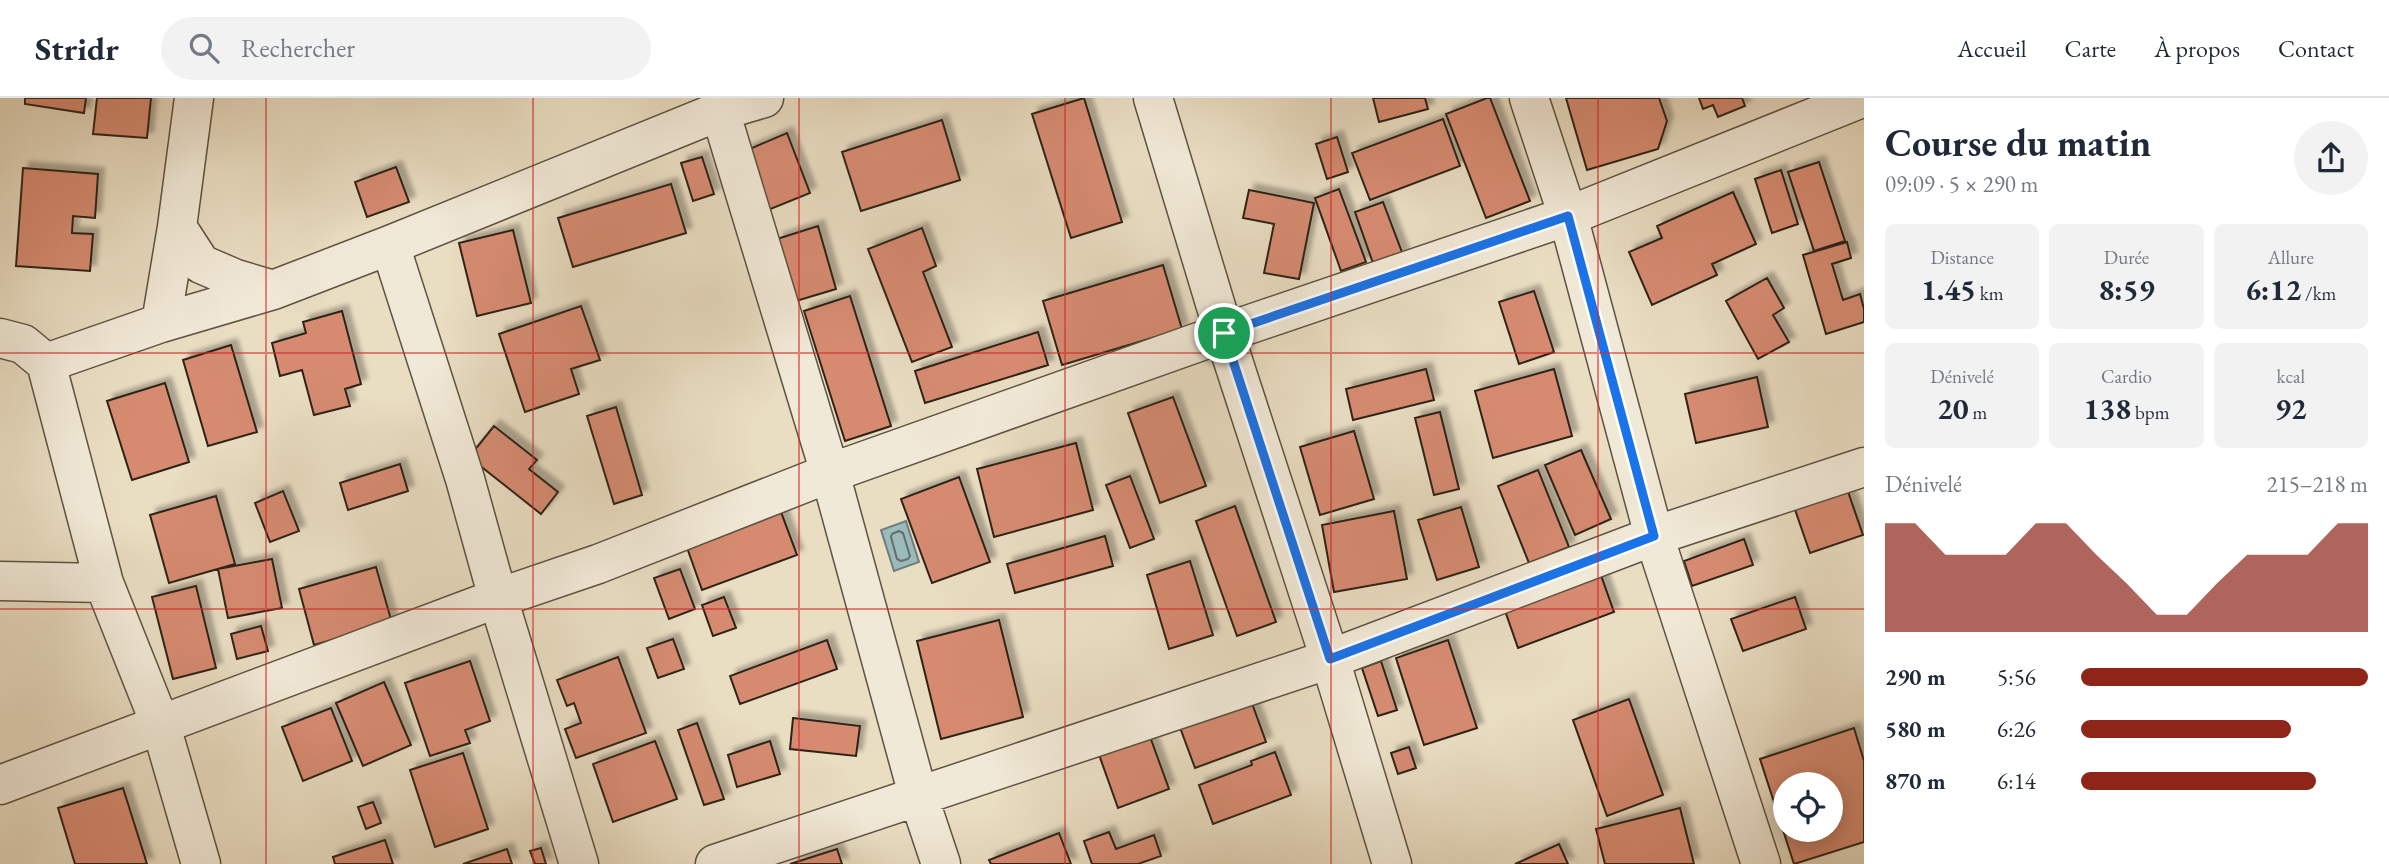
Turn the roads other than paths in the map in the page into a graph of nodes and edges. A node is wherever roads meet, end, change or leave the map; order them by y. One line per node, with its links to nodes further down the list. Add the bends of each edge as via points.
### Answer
1 (194, 98): 8 (street)
2 (764, 98): 6 (street)
3 (1153, 98): 12 (street)
4 (1529, 98): 7 (street)
5 (1862, 98): 7 (street)
6 (720, 111): 9 (street); 16 (street)
7 (1568, 216): 12 (street); 17 (street)
8 (177, 227): 10 (street, via 201,264); 11 (street)
9 (390, 245): 10 (street); 20 (street)
10 (273, 290): 11 (street)
11 (161, 323): 14 (street)
12 (1224, 333): 16 (street); 21 (street)
13 (0, 338): 14 (street, via 23,344)
14 (46, 363): 19 (street)
15 (1864, 467): 17 (street)
16 (830, 473): 20 (street); 24 (street)
17 (1654, 536): 21 (street); 30 (street)
18 (0, 581): 19 (street)
19 (104, 583): 22 (street)
20 (498, 598): 22 (street); 26 (street)
21 (1330, 659): 24 (street); 29 (street)
22 (161, 726): 23 (street); 25 (street)
23 (0, 785)
24 (918, 795): 27 (street); 28 (street)
25 (201, 864)
26 (579, 864)
27 (715, 864)
28 (941, 864)
29 (1392, 864)
30 (1761, 864)

